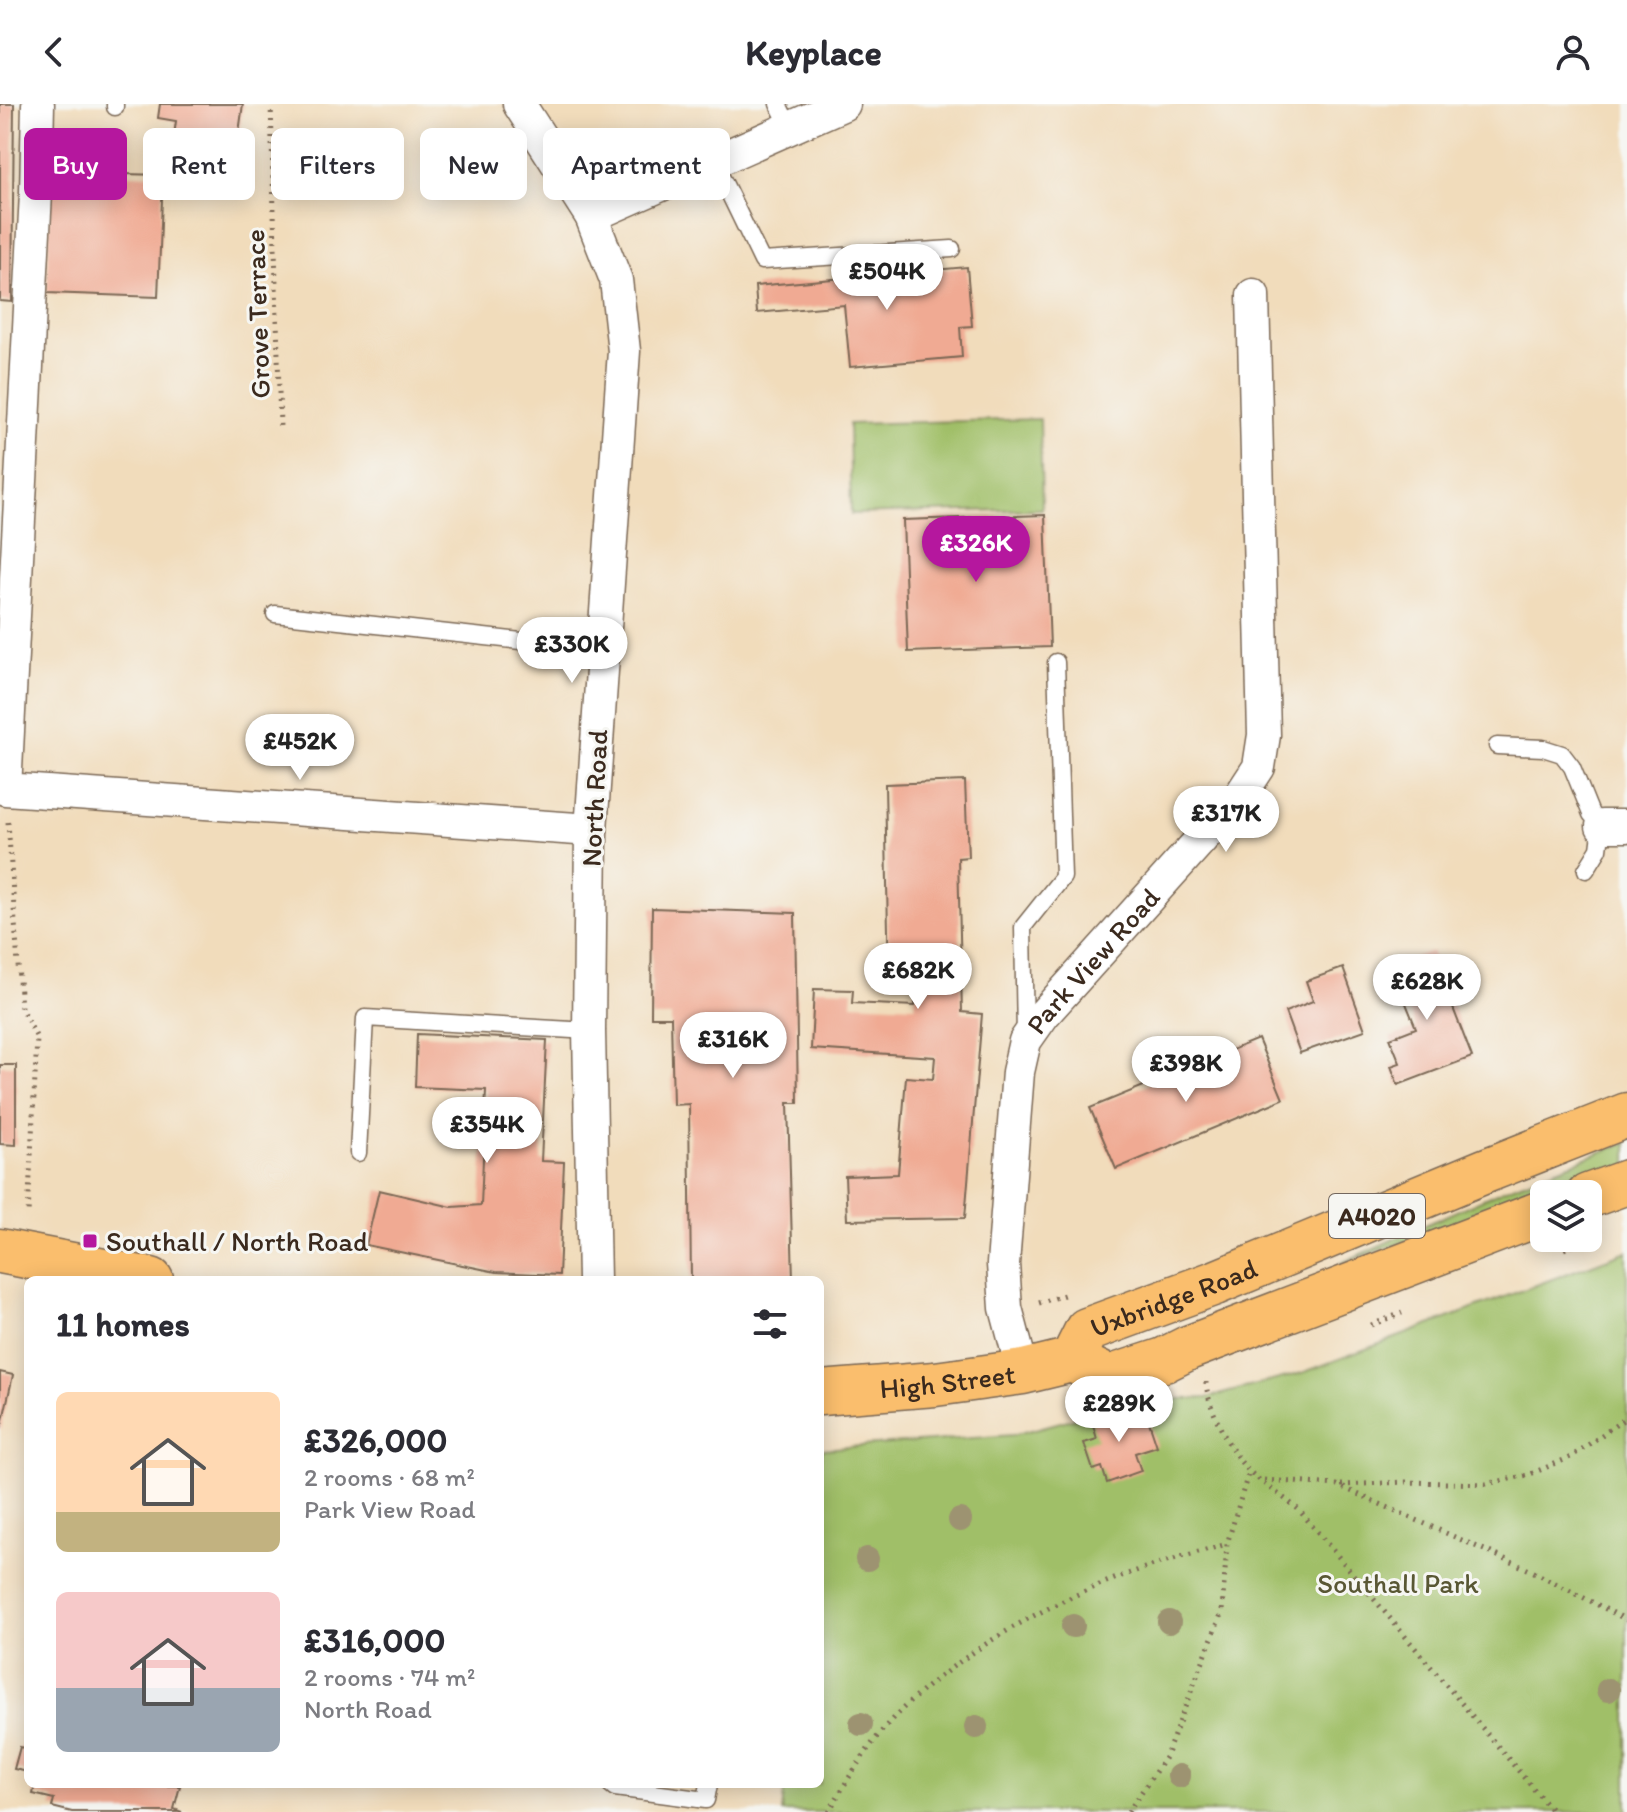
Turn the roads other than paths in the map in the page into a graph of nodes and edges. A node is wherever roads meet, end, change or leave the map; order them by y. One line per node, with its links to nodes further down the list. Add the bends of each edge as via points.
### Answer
1 (38, 104): 16 (street, via 5,789)
2 (519, 104): 8 (street, North Road)
3 (844, 104): 4 (street)
4 (784, 116): 5 (street)
5 (730, 151)
6 (730, 195): 9 (lane, via 762,261)
7 (627, 200): 8 (street)
8 (591, 216): 12 (street, North Road, via 616,280 624,351)
9 (952, 249)
10 (1253, 295): 19 (street, Park View Road, via 1264,735 1259,767 1240,796)
11 (275, 614): 12 (lane)
12 (603, 650): 16 (street, North Road)
13 (1056, 662): 19 (lane, via 1063,877 1023,927)
14 (1497, 746): 15 (lane, via 1562,754 1591,814)
15 (1615, 826): 17 (lane)
16 (591, 830): 18 (street, North Road)
17 (1586, 870)
18 (589, 1031): 21 (lane, via 365,1018); 27 (street, North Road)
19 (1025, 1041): 29 (street, Park View Road, via 1003,1264 1006,1308)
20 (1627, 1115): 28 (main road, Uxbridge Road / A4020, via 1087,1330)
21 (358, 1153)
22 (1627, 1182): 23 (main road)
23 (1602, 1191)
24 (1530, 1217): 28 (main road, Uxbridge Road / A4020, via 1109,1378)
25 (13, 1254): 26 (main road)
26 (130, 1276)
27 (594, 1276)
28 (1072, 1360): 29 (main road, High Street)
29 (1023, 1372): 30 (main road, High Street)
30 (824, 1393)
31 (615, 1788): 32 (lane, via 706,1800)
32 (708, 1788)

